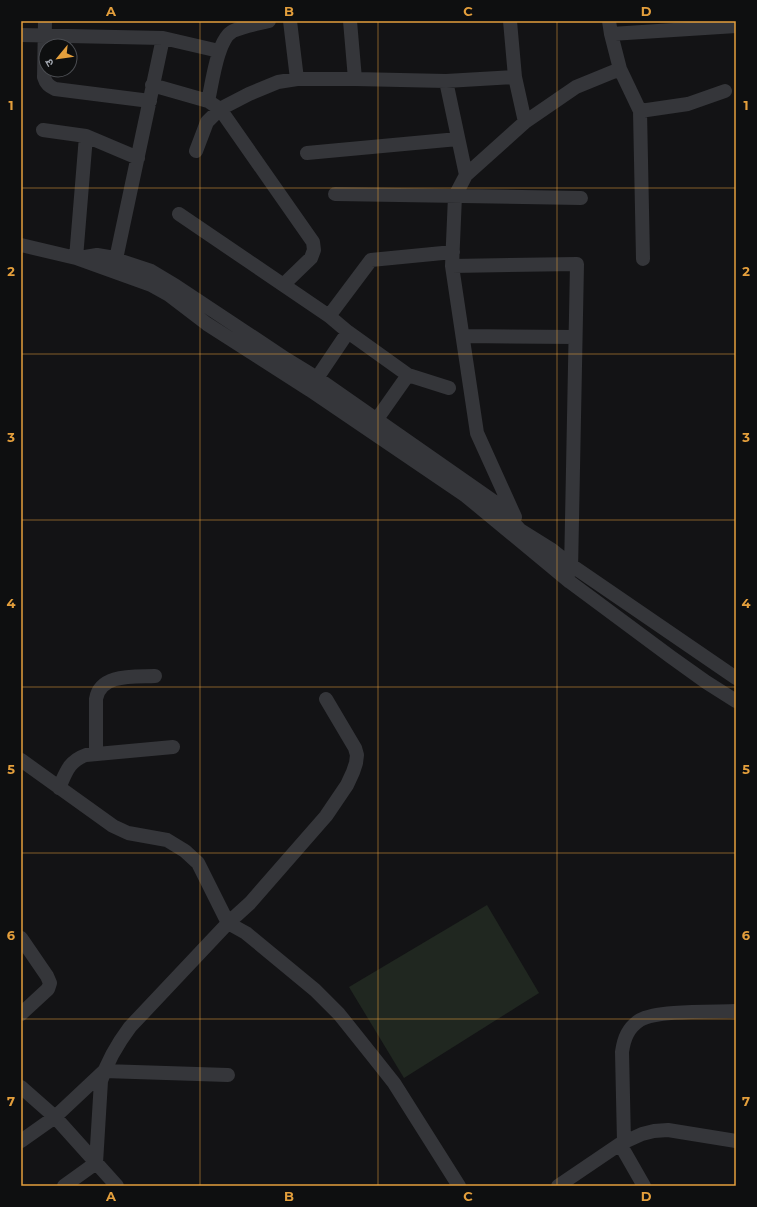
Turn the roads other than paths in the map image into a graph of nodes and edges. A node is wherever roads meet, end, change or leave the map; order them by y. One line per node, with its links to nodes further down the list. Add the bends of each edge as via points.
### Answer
1 (269, 21): 10 (street, via 231,32)
2 (290, 21): 14 (street)
3 (350, 21): 13 (street)
4 (510, 21): 12 (street)
5 (735, 26): 6 (street)
6 (610, 27): 11 (street)
7 (45, 28): 8 (street); 9 (street); 18 (street, via 44,77 49,86 55,89)
8 (21, 35)
9 (163, 38): 10 (street); 16 (street)
10 (221, 47): 19 (street)
11 (620, 69): 21 (street); 22 (street, via 576,87)
12 (515, 77): 15 (street); 22 (street)
13 (355, 78): 14 (street); 15 (street)
14 (297, 79): 20 (street, via 278,82)
15 (446, 81): 25 (street)
16 (152, 85): 18 (street); 19 (street)
17 (725, 91): 21 (street, via 688,104)
18 (150, 101): 28 (street)
19 (208, 101): 20 (street)
20 (220, 109): 26 (street, via 207,122); 41 (street, via 313,242 314,250 310,258)
21 (640, 111): 38 (street)
22 (525, 122): 29 (street)
23 (42, 130): 24 (street)
24 (86, 136): 28 (street); 36 (street)
25 (458, 139): 27 (street); 29 (street)
26 (196, 151)
27 (307, 153)
28 (138, 158): 37 (street)
29 (466, 175): 31 (street)
30 (335, 194): 31 (street)
31 (455, 196): 32 (street); 35 (street)
32 (581, 198)
33 (179, 214): 41 (street)
34 (21, 245): 36 (street)
35 (453, 252): 39 (street); 42 (street, via 371,260)
36 (76, 258): 37 (street, via 97,255); 40 (street)
37 (116, 259): 40 (street, via 151,271)
38 (643, 260)
39 (452, 266): 44 (street); 45 (street, via 577,264)
40 (154, 280): 47 (street, via 207,324)
41 (283, 285): 42 (street)
42 (329, 316): 43 (street)
43 (348, 332): 46 (street); 47 (street)
44 (462, 336): 45 (street); 50 (street, via 477,432)
45 (575, 337): 51 (street)
46 (408, 375): 48 (street); 49 (street)
47 (313, 384): 49 (street); 50 (street)
48 (449, 388)
49 (377, 419): 50 (street, via 496,503)
50 (518, 534): 51 (street, via 552,550); 52 (street)
51 (571, 565): 52 (street); 54 (street)
52 (570, 582): 56 (street, via 677,662)
53 (155, 676): 58 (street, via 112,680 104,684 97,693)
54 (736, 678)
55 (326, 699): 61 (street, via 355,748 357,754 353,772 326,816 250,903)
56 (736, 701)
57 (173, 747): 58 (street)
58 (96, 754): 60 (street, via 75,760)
59 (21, 760): 60 (street)
60 (59, 788): 61 (street, via 113,826 128,833 167,840 185,851 198,863)
61 (228, 923): 65 (street, via 130,1027); 75 (street, via 246,933 315,990 339,1014 394,1083)
62 (21, 938): 64 (street, via 50,983 48,989)
63 (736, 1011): 71 (street, via 662,1014 640,1020 632,1028 624,1038 622,1052)
64 (21, 1014)
65 (104, 1071): 66 (street); 68 (street); 72 (street, via 101,1081)
66 (228, 1075)
67 (21, 1087): 68 (street)
68 (55, 1117): 69 (street); 72 (street)
69 (21, 1141)
70 (736, 1141): 71 (street, via 668,1130 642,1134)
71 (622, 1143): 76 (street); 77 (street)
72 (96, 1163): 73 (street); 74 (street)
73 (64, 1186)
74 (117, 1186)
75 (459, 1186)
76 (558, 1186)
77 (644, 1186)

